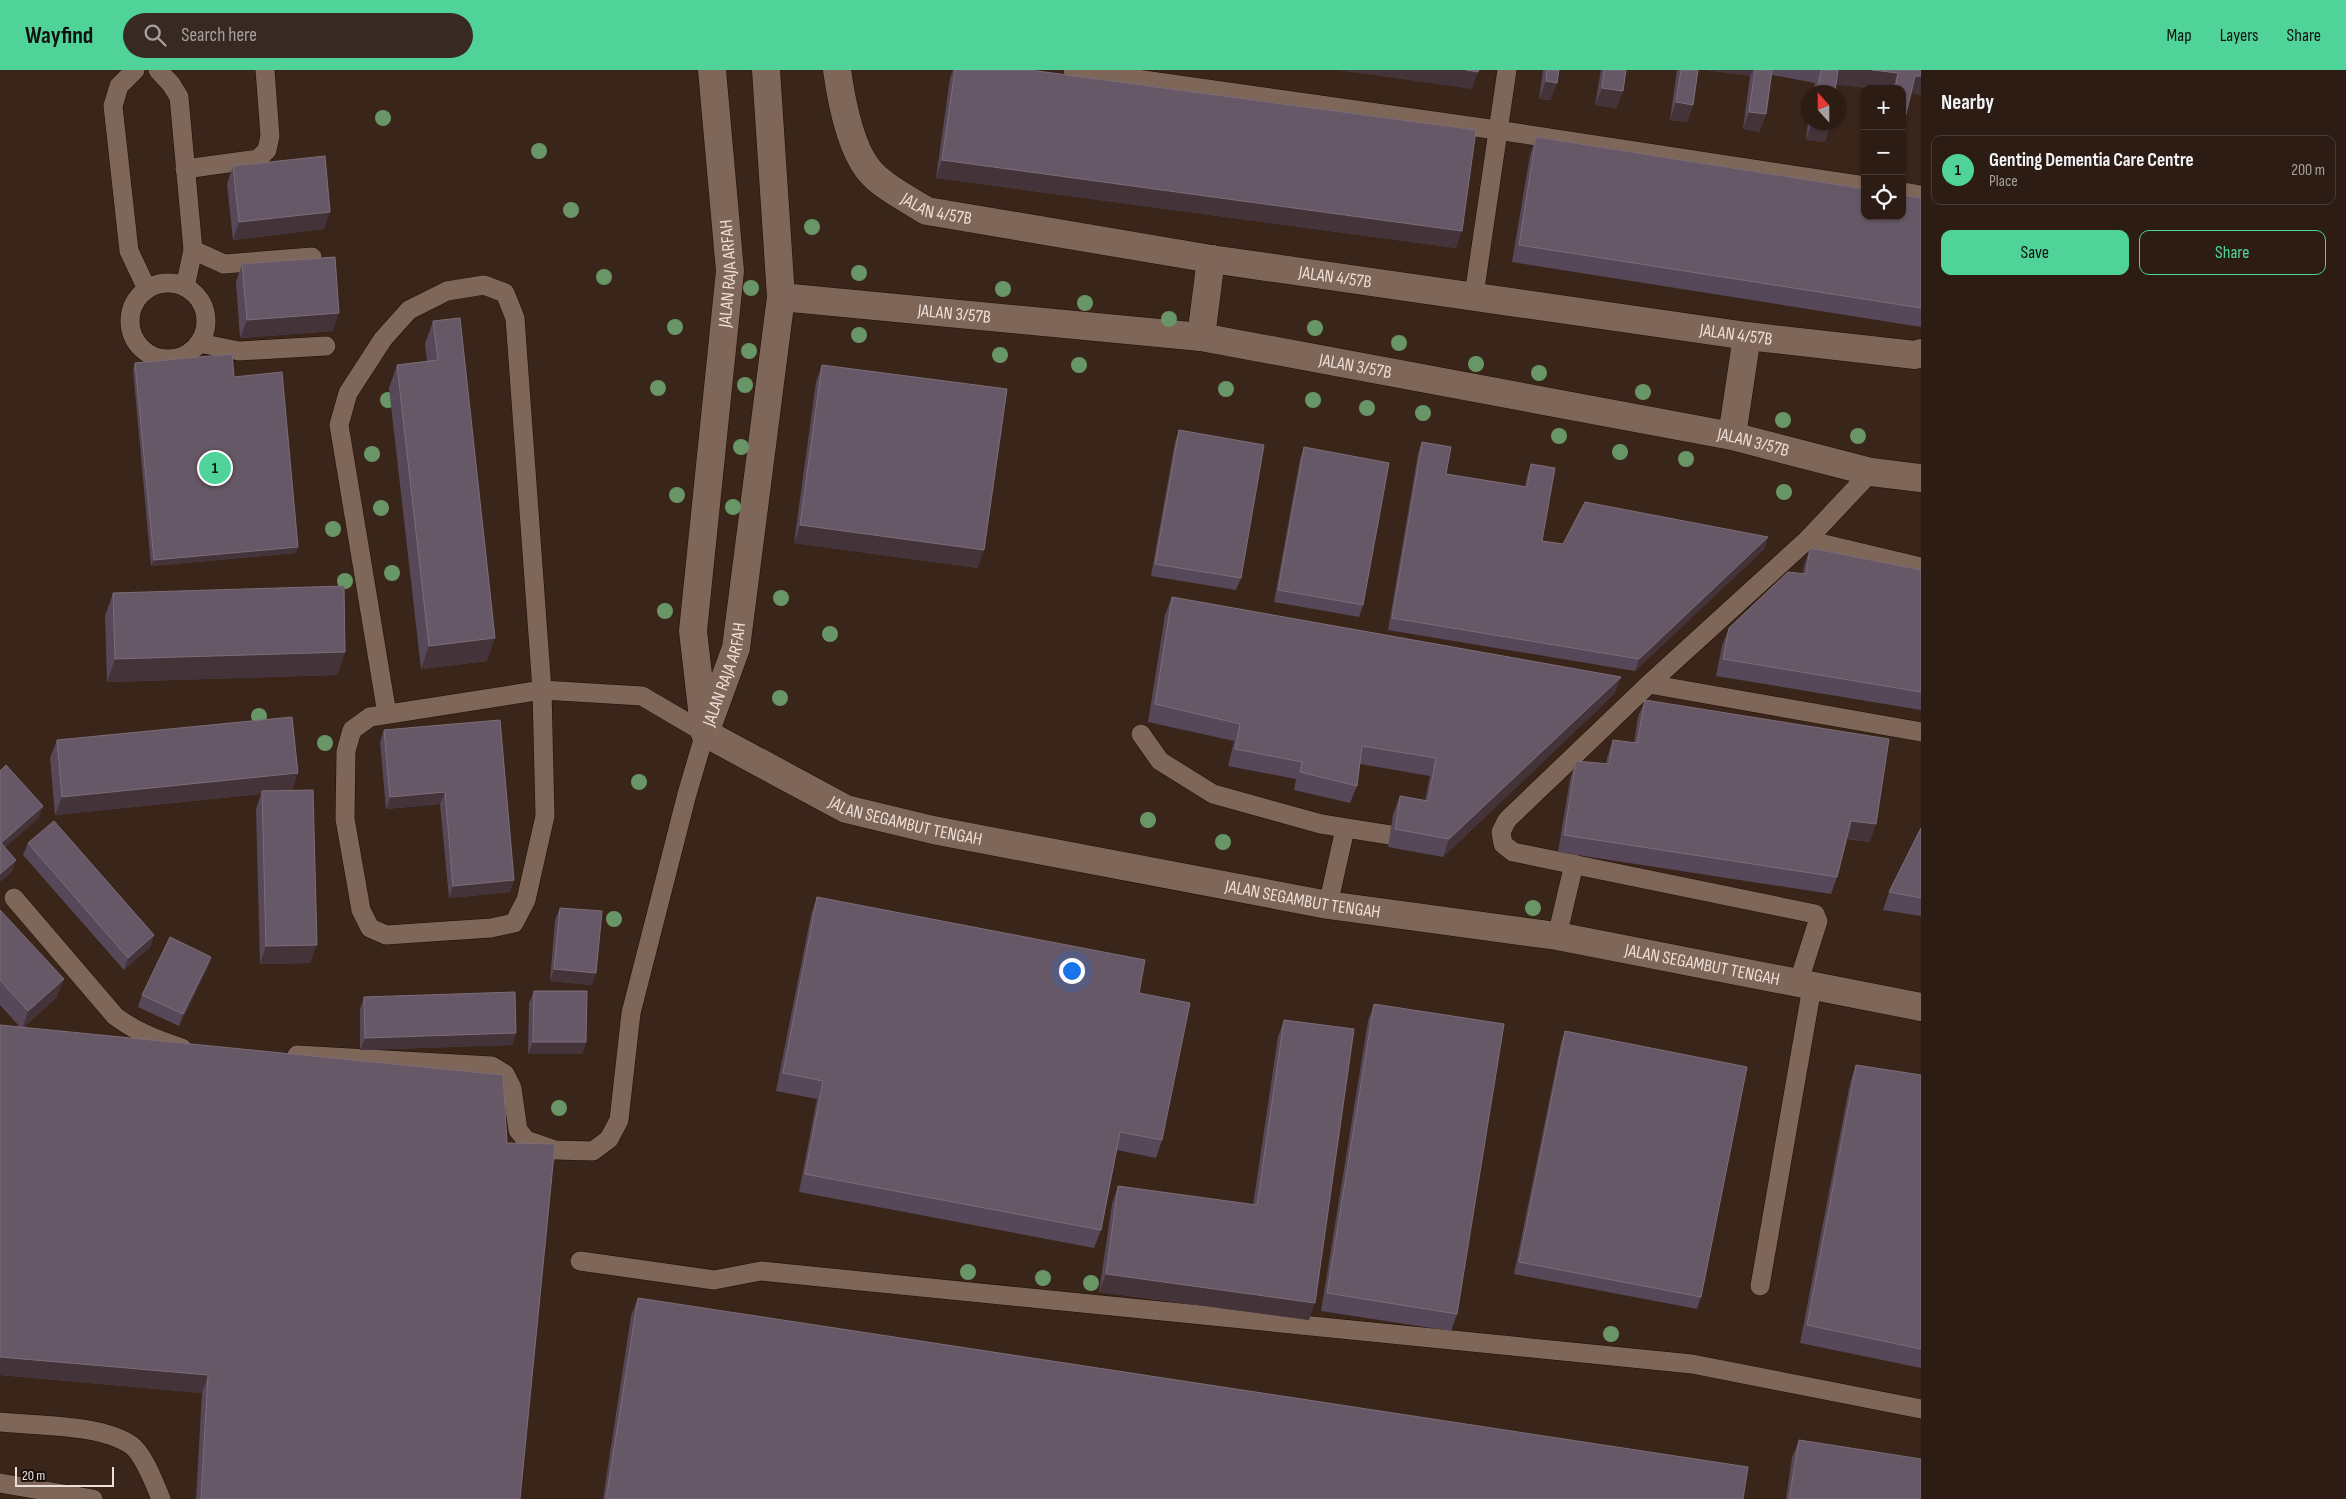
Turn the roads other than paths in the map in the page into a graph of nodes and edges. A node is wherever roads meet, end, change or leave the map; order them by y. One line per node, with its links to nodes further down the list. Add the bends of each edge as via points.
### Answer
1 (135, 70): 18 (lane, via 119,86 113,106 129,251)
2 (158, 70): 10 (lane, via 179,97)
3 (265, 70): 10 (lane, via 270,136 267,150 258,159)
4 (712, 70): 35 (street, JALAN RAJA ARFAH, via 730,271 693,631)
5 (766, 70): 20 (street, JALAN RAJA ARFAH)
6 (837, 70): 16 (street, JALAN 4/57B, via 850,129 868,169 895,192 927,211)
7 (1073, 70): 9 (lane)
8 (1508, 70): 9 (lane)
9 (1497, 130): 11 (lane); 19 (lane)
10 (186, 170): 14 (lane)
11 (1861, 185)
12 (1906, 193): 13 (lane)
13 (1921, 195)
14 (193, 250): 15 (lane, via 224,264); 17 (lane)
15 (312, 257)
16 (1211, 259): 19 (street, JALAN 4/57B); 22 (street)
17 (185, 287): 18 (lane, via 159,283); 23 (lane, via 196,294 205,312 205,332)
18 (146, 289): 23 (lane, via 136,298 130,316 132,336 140,347 163,359 189,353)
19 (1474, 295): 21 (street, JALAN 4/57B)
20 (781, 297): 22 (street, JALAN 3/57B); 35 (street, JALAN RAJA ARFAH, via 736,648)
21 (1747, 336): 25 (street, JALAN 4/57B, via 1915,355); 26 (street)
22 (1200, 337): 26 (street, JALAN 3/57B)
23 (199, 344): 24 (lane, via 239,352)
24 (326, 346)
25 (1921, 352)
26 (1732, 436): 27 (street, JALAN 3/57B)
27 (1871, 472): 28 (street, JALAN 3/57B); 29 (lane)
28 (1921, 478)
29 (1807, 540): 30 (lane); 31 (lane)
30 (1921, 567)
31 (1648, 684): 34 (lane); 39 (lane, via 1506,820 1501,832 1503,844 1514,852)
32 (542, 690): 33 (lane); 33 (lane, via 545,816 526,900 514,924 491,928 386,935 370,928 361,910 346,819 346,751 352,730 370,717); 33 (lane, via 515,318 505,293 484,285 447,291 409,310 383,339 348,393 339,425); 35 (lane, via 642,696)
33 (387, 714)
34 (1921, 732)
35 (705, 733): 41 (street, JALAN SEGAMBUT TENGAH, via 846,809 932,830); 46 (lane, via 631,1013 619,1120 609,1139 593,1151 555,1150 526,1140 518,1130 512,1088 505,1074 492,1066)
36 (1140, 734): 37 (lane, via 1160,761 1214,794)
37 (1345, 829): 38 (lane); 41 (lane)
38 (1390, 835)
39 (1574, 864): 42 (lane); 43 (lane, via 1814,914 1818,921)
40 (14, 898): 45 (lane, via 114,1016 132,1029 159,1041)
41 (1328, 905): 42 (street, JALAN SEGAMBUT TENGAH)
42 (1557, 936): 43 (street, JALAN SEGAMBUT TENGAH)
43 (1805, 986): 44 (street, JALAN SEGAMBUT TENGAH); 48 (lane)
44 (1921, 1007)
45 (197, 1050)
46 (276, 1054)
47 (580, 1261): 49 (lane, via 714,1280 761,1271 1692,1364)
48 (1760, 1286)
49 (1921, 1408)
50 (0, 1422): 53 (lane, via 99,1431 132,1446 148,1470)
51 (0, 1483): 52 (lane)
52 (93, 1499)
53 (161, 1499)

